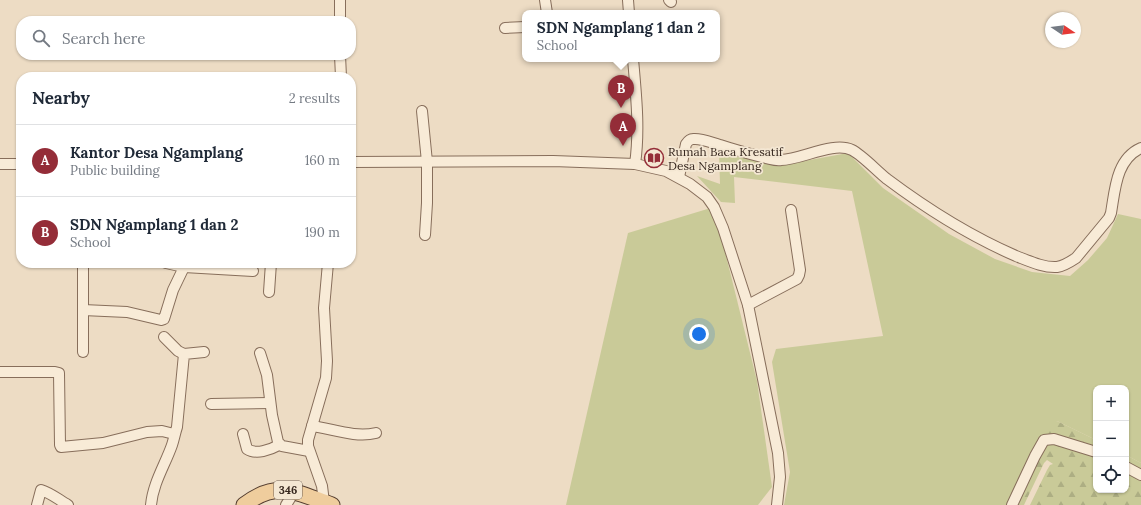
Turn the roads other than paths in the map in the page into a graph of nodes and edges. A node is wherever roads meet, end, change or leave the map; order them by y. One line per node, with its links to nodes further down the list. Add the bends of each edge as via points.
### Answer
1 (340, 0): 6 (street)
2 (545, 0): 4 (street)
3 (628, 0): 5 (street)
4 (546, 10)
5 (629, 10)
6 (340, 16)
7 (522, 27): 8 (street)
8 (505, 28)
9 (340, 60): 11 (street)
10 (633, 62): 18 (street, via 637,124)
11 (341, 72)
12 (422, 112): 15 (street)
13 (1141, 148): 19 (street, via 1125,160 1121,168 1109,218 1076,258 1057,267 1030,262 970,234 886,178 854,150 847,148 777,160 692,139 686,144)
14 (356, 162): 15 (street)
15 (427, 162): 18 (street, via 554,161); 21 (street)
16 (0, 164): 17 (street)
17 (16, 164)
18 (635, 164): 19 (street, via 659,168)
19 (679, 177): 29 (street, via 707,197 714,207 724,228)
20 (791, 210): 29 (street, via 800,275)
21 (425, 235)
22 (84, 268): 30 (street)
23 (184, 268): 30 (street, via 163,320 127,312)
24 (219, 268): 27 (street)
25 (271, 268): 28 (street)
26 (328, 268): 39 (street, via 324,308 326,378)
27 (253, 271)
28 (269, 292)
29 (748, 305): 55 (street, via 778,453 780,477)
30 (83, 310): 32 (street)
31 (164, 338): 35 (street)
32 (83, 352)
33 (204, 352): 35 (street)
34 (260, 353): 37 (street, via 267,375)
35 (184, 354): 41 (street, via 177,427)
36 (0, 372): 41 (street, via 59,373 61,447 103,443 147,432)
37 (270, 403): 38 (street); 43 (street)
38 (211, 404)
39 (312, 426): 40 (street, via 360,435); 44 (street, via 308,440)
40 (376, 433)
41 (174, 434): 52 (street, via 152,494)
42 (242, 434): 43 (street, via 247,448 253,452)
43 (279, 445): 44 (street)
44 (309, 451): 49 (street)
45 (1093, 451): 56 (street, via 1054,439 1044,440)
46 (1129, 469): 47 (street)
47 (1141, 475)
48 (294, 492): 49 (main road, 346); 53 (main road, 346, via 272,491 258,495); 54 (street)
49 (328, 504)
50 (37, 505): 51 (street, via 41,490)
51 (68, 505)
52 (151, 505)
53 (244, 505)
54 (286, 505)
55 (777, 505)
56 (1012, 505)

